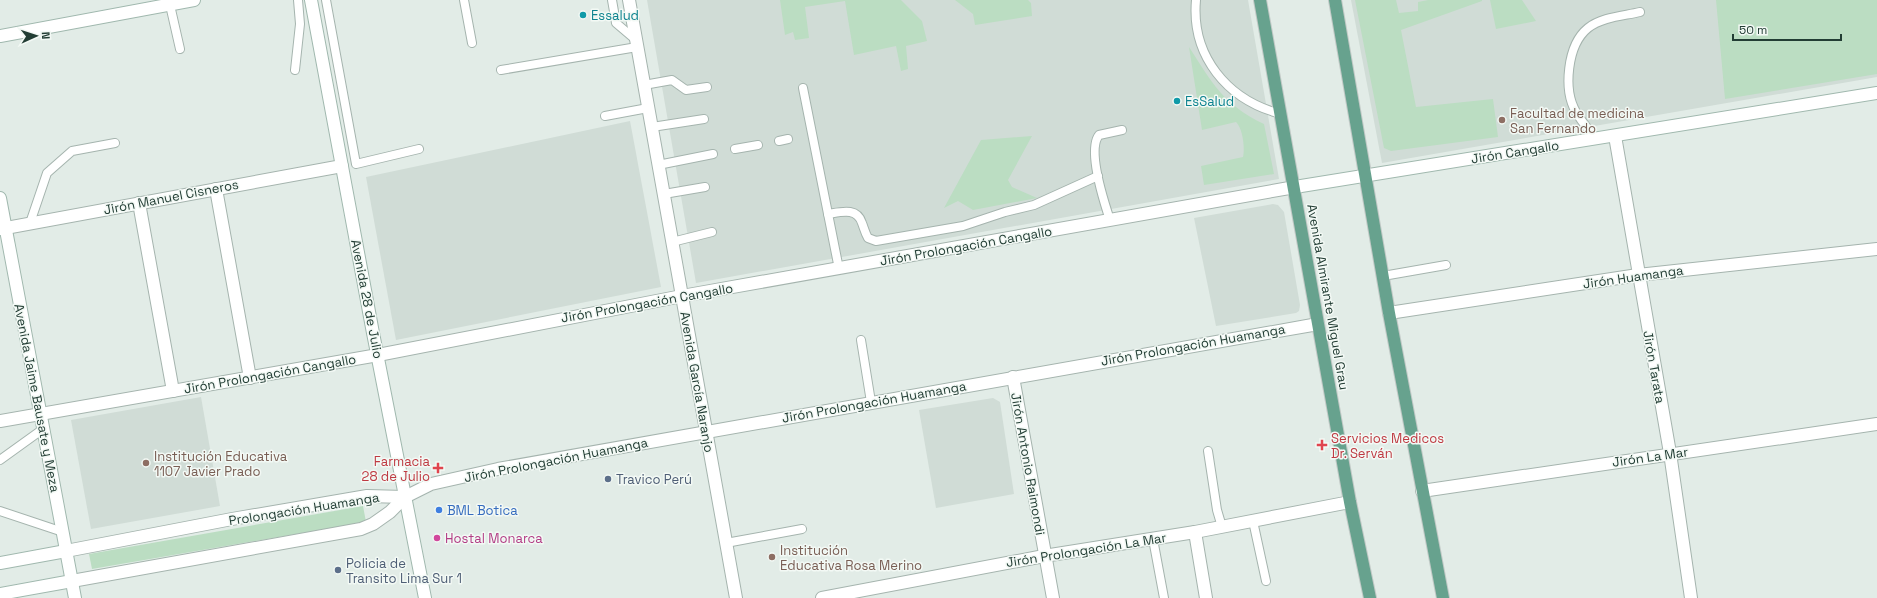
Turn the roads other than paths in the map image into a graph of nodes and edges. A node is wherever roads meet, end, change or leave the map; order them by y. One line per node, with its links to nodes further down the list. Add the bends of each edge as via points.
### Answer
1 (194, 0): 11 (street)
2 (298, 0): 17 (lane, via 300,24)
3 (312, 0): 40 (street, Avenida 28 de Julio)
4 (326, 0): 38 (lane)
5 (464, 0): 14 (lane)
6 (612, 0): 15 (lane, via 616,23)
7 (629, 0): 15 (street, Avenida García Naranjo)
8 (1196, 0): 24 (lane, via 1197,31 1215,71 1236,94 1252,104)
9 (1260, 0): 24 (main road, Avenida Almirante Miguel Grau)
10 (1335, 0): 41 (main road)
11 (170, 4): 13 (street); 16 (lane)
12 (1640, 12): 31 (lane, via 1606,19 1587,29 1575,47 1568,68 1572,103)
13 (0, 36)
14 (472, 43)
15 (636, 43): 18 (lane); 19 (street, Avenida García Naranjo)
16 (180, 48)
17 (295, 70)
18 (501, 70)
19 (644, 85): 20 (lane, via 672,80 686,90); 23 (street, Avenida García Naranjo)
20 (707, 87)
21 (803, 88): 49 (lane)
22 (1877, 93): 29 (street, Jirón Cangallo)
23 (648, 108): 25 (lane); 27 (street, Avenida García Naranjo)
24 (1280, 114): 43 (main road, Avenida Almirante Miguel Grau)
25 (605, 116)
26 (704, 119): 27 (lane)
27 (652, 127): 39 (street, Avenida García Naranjo)
28 (1122, 130): 42 (lane, via 1099,135 1095,140)
29 (1616, 136): 31 (street, Jirón Cangallo); 58 (street, Jirón Tarata)
30 (788, 139): 32 (lane)
31 (1596, 139): 41 (street, Jirón Cangallo)
32 (779, 141)
33 (115, 143): 51 (lane, via 72,151 47,173)
34 (758, 145): 36 (lane)
35 (419, 149): 38 (lane)
36 (735, 149)
37 (713, 154): 39 (lane)
38 (356, 164): 40 (lane)
39 (658, 165): 46 (street, Avenida García Naranjo)
40 (342, 166): 45 (street, Jirón Manuel Cisneros); 64 (street, Avenida 28 de Julio)
41 (1361, 175): 43 (street, Jirón Cangallo); 59 (main road)
42 (1098, 176): 49 (lane, via 1034,206 1004,212 963,226 876,241 868,238 860,217 853,212); 50 (lane)
43 (1300, 186): 50 (street, Jirón Prolongación Cangallo); 62 (main road, Avenida Almirante Miguel Grau)
44 (705, 188): 46 (lane)
45 (216, 189): 48 (street, Jirón Manuel Cisneros); 66 (street)
46 (664, 194): 54 (street, Avenida García Naranjo)
47 (0, 198): 52 (street, Avenida Jaime Bausate y Meza)
48 (139, 203): 51 (street, Jirón Manuel Cisneros); 67 (street)
49 (828, 214): 57 (lane)
50 (1110, 220): 57 (street, Jirón Prolongación Cangallo)
51 (30, 223): 52 (street, Jirón Manuel Cisneros)
52 (3, 228): 69 (street, Avenida Jaime Bausate y Meza)
53 (712, 232): 54 (lane)
54 (672, 242): 60 (street, Avenida García Naranjo)
55 (1877, 249): 58 (street, Jirón Huamanga)
56 (1446, 265): 59 (lane)
57 (839, 269): 60 (street, Jirón Prolongación Cangallo)
58 (1638, 275): 61 (street, Jirón Huamanga); 75 (street, Jirón Tarata)
59 (1383, 276): 61 (main road)
60 (682, 296): 64 (street, Jirón Prolongación Cangallo); 73 (street, Avenida García Naranjo)
61 (1389, 312): 77 (main road)
62 (1318, 324): 65 (street, Jirón Prolongación Huamanga); 79 (main road, Avenida Almirante Miguel Grau)
63 (861, 340): 68 (lane)
64 (378, 355): 66 (street, Jirón Prolongación Cangallo); 78 (street, Avenida 28 de Julio)
65 (1013, 377): 68 (street, Jirón Prolongación Huamanga); 89 (street, Jirón Antonio Raimondi)
66 (250, 378): 67 (street, Jirón Prolongación Cangallo)
67 (173, 390): 69 (street, Jirón Prolongación Cangallo)
68 (871, 402): 73 (street, Jirón Prolongación Huamanga)
69 (40, 413): 70 (street, Jirón Prolongación Cangallo); 72 (street, Avenida Jaime Bausate y Meza)
70 (0, 421)
71 (1877, 424): 75 (street, Jirón La Mar)
72 (43, 428): 76 (lane); 84 (street, Avenida Jaime Bausate y Meza)
73 (706, 432): 78 (street, Jirón Prolongación Huamanga, via 498,469 431,484); 87 (street, Avenida García Naranjo)
74 (1208, 451): 82 (lane)
75 (1670, 454): 77 (street, Jirón La Mar); 103 (street, Jirón Tarata)
76 (0, 460)
77 (1422, 491): 102 (main road)
78 (406, 497): 88 (street, Prolongación Huamanga, via 367,496); 91 (street, Prolongación Huamanga, via 390,512 361,529); 95 (street, Avenida 28 de Julio)
79 (1350, 502): 81 (street, Jirón Prolongación La Mar); 101 (main road, Avenida Almirante Miguel Grau)
80 (0, 511): 84 (lane)
81 (1253, 521): 82 (street, Jirón Prolongación La Mar); 92 (lane)
82 (1222, 527): 85 (street, Jirón Prolongación La Mar)
83 (802, 528): 87 (lane)
84 (63, 532): 88 (street, Avenida Jaime Bausate y Meza)
85 (1195, 532): 86 (street, Jirón Prolongación La Mar); 100 (street)
86 (1153, 539): 89 (street, Jirón Prolongación La Mar); 99 (lane)
87 (726, 543): 96 (street, Avenida García Naranjo)
88 (66, 551): 90 (street, Prolongación Huamanga); 91 (street, Avenida Jaime Bausate y Meza)
89 (1044, 556): 97 (street, Jirón Prolongación La Mar); 98 (street, Jirón Antonio Raimondi)
90 (0, 564)
91 (72, 581): 93 (street, Prolongación Huamanga); 94 (street, Avenida Jaime Bausate y Meza)
92 (1266, 581)
93 (0, 594)
94 (75, 598)
95 (425, 598)
96 (736, 598)
97 (822, 598)
98 (1052, 598)
99 (1164, 598)
100 (1206, 598)
101 (1370, 598)
102 (1443, 598)
103 (1691, 598)

